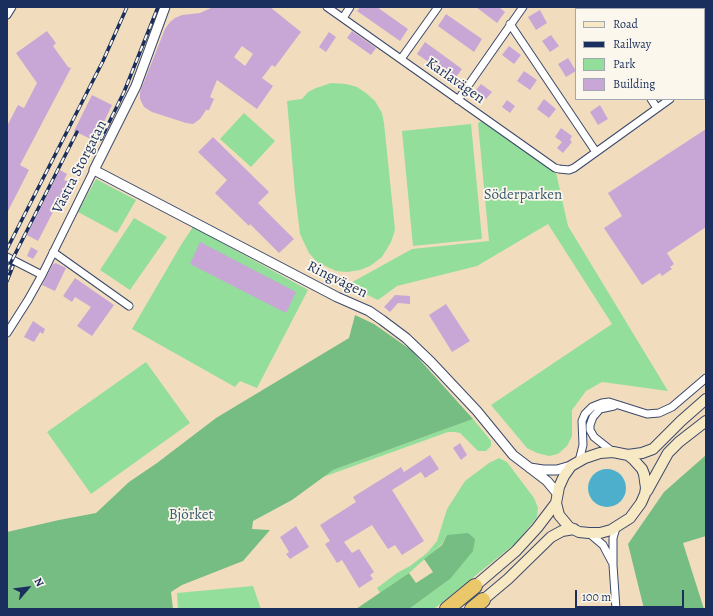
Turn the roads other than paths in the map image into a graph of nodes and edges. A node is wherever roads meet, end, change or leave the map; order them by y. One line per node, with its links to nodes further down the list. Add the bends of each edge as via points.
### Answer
1 (12, 7): 7 (street)
2 (165, 7): 16 (street, Västra Storgatan, via 136,86)
3 (327, 7): 8 (street, Karlavägen)
4 (350, 7): 8 (street)
5 (438, 7): 10 (street)
6 (523, 7): 9 (street)
7 (7, 15)
8 (343, 18): 10 (street, Karlavägen)
9 (510, 24): 11 (street); 15 (street)
10 (401, 59): 11 (street, Karlavägen)
11 (458, 100): 15 (street, Karlavägen, via 555,168 569,170)
12 (652, 100): 14 (street)
13 (669, 100): 14 (street)
14 (657, 108): 15 (street)
15 (596, 152)
16 (94, 170): 17 (street, Västra Storgatan); 29 (street, Ringvägen, via 369,311 406,338 431,362 477,411 513,455)
17 (53, 252): 19 (street, Västra Storgatan); 20 (street)
18 (7, 258): 19 (street)
19 (42, 275): 21 (street, Västra Storgatan)
20 (129, 306)
21 (7, 332)
22 (706, 378): 24 (street, via 672,407 659,413 647,414)
23 (706, 399): 27 (main road, via 653,449)
24 (618, 405): 26 (street, via 600,409 593,416 590,425 594,437); 28 (street, via 602,403 592,407 585,414 582,421 583,445)
25 (706, 421): 30 (main road, via 668,453)
26 (613, 452): 27 (main road); 28 (main road, via 595,454)
27 (628, 455): 30 (main road, via 644,474)
28 (575, 464): 29 (street, via 557,470); 31 (main road, via 561,481)
29 (528, 468): 31 (street, Ringvägen, via 547,481)
30 (645, 494): 32 (main road, via 636,511)
31 (556, 498): 33 (main road, via 559,515 565,524); 36 (main road, via 537,528)
32 (616, 528): 34 (main road, via 606,532); 35 (street, via 613,538)
33 (574, 530): 34 (main road); 37 (main road, via 562,531 551,537)
34 (589, 533): 35 (street, via 603,545)
35 (613, 565): 40 (street)
36 (475, 586): 38 (highway)
37 (483, 600): 39 (highway)
38 (447, 609)
39 (472, 609)
40 (616, 609)

